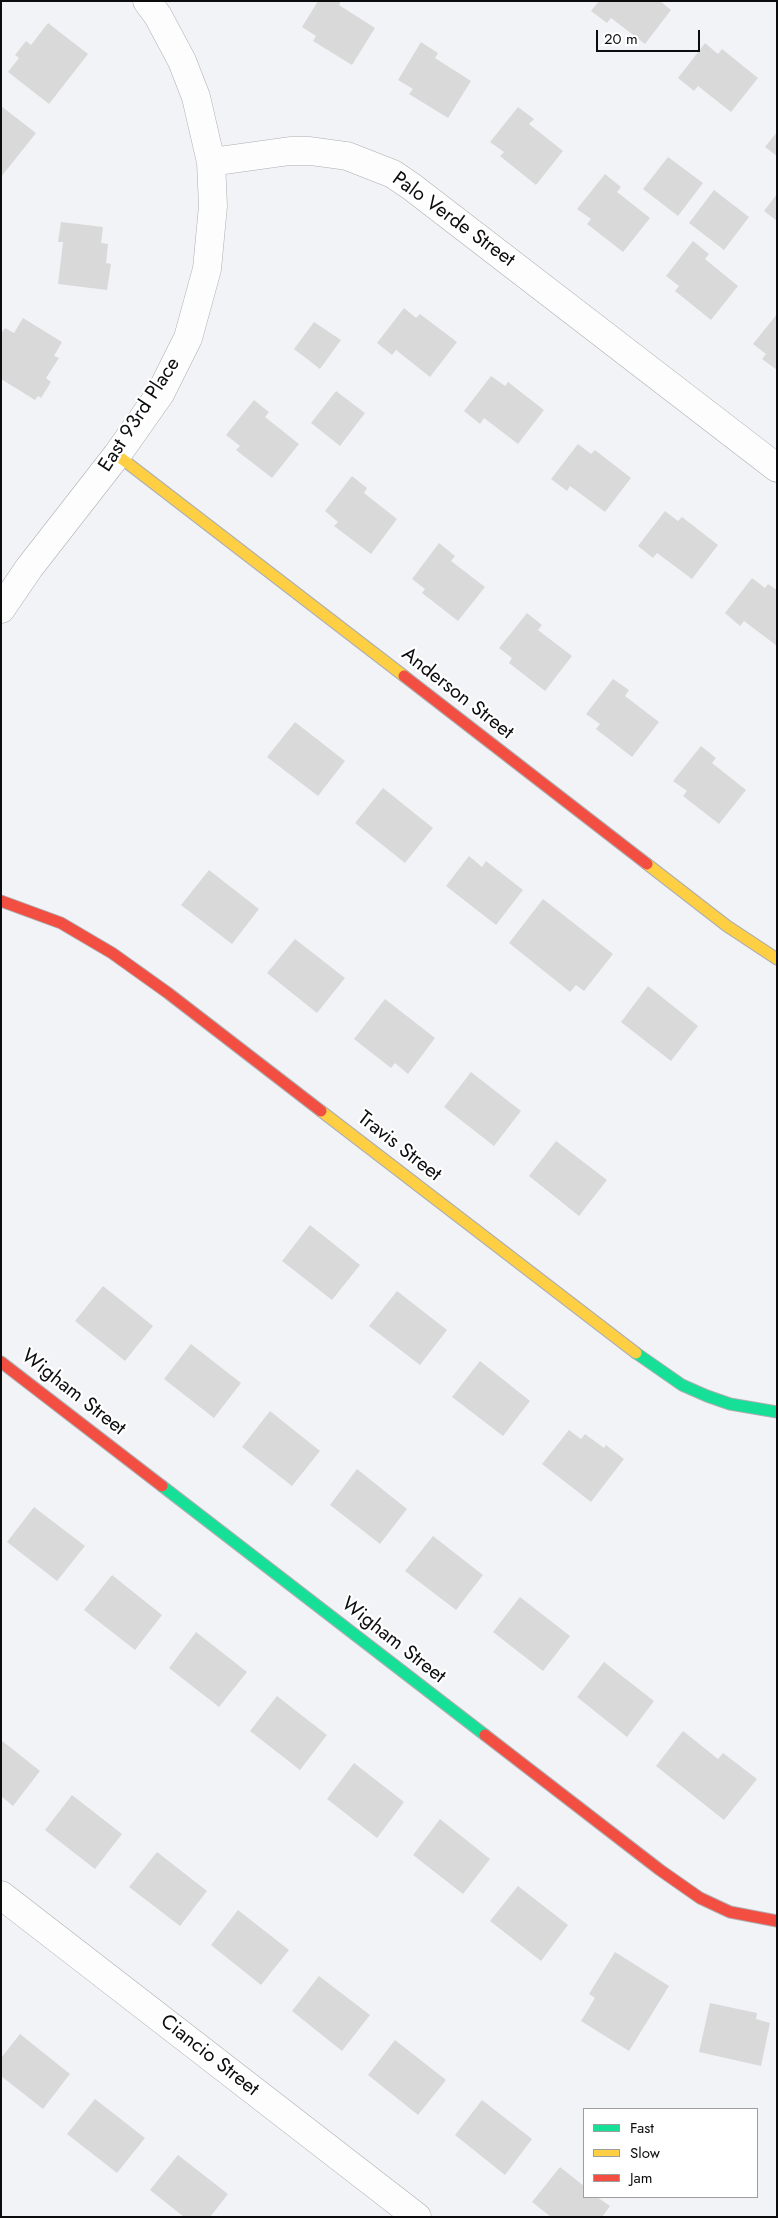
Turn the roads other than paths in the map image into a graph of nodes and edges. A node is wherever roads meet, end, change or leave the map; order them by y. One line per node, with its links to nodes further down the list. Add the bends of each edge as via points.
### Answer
1 (147, 1): 2 (street, via 182,61 196,97)
2 (211, 162): 3 (street, East 93rd Place, via 213,206 207,269 188,338 160,394); 4 (street, Palo Verde Street, via 310,151 347,156 393,174)
3 (117, 455): 5 (street, East 93rd Place); 7 (street, Anderson Street, via 727,926)
4 (777, 468)
5 (1, 609)
6 (1, 900): 9 (street, Travis Street, via 60,923 112,953 615,1338 682,1385 730,1404)
7 (777, 959)
8 (1, 1362): 11 (street, Wigham Street, via 660,1870 700,1898 730,1912)
9 (777, 1412)
10 (1, 1895): 12 (street, Ciancio Street)
11 (777, 1921)
12 (417, 2217)

